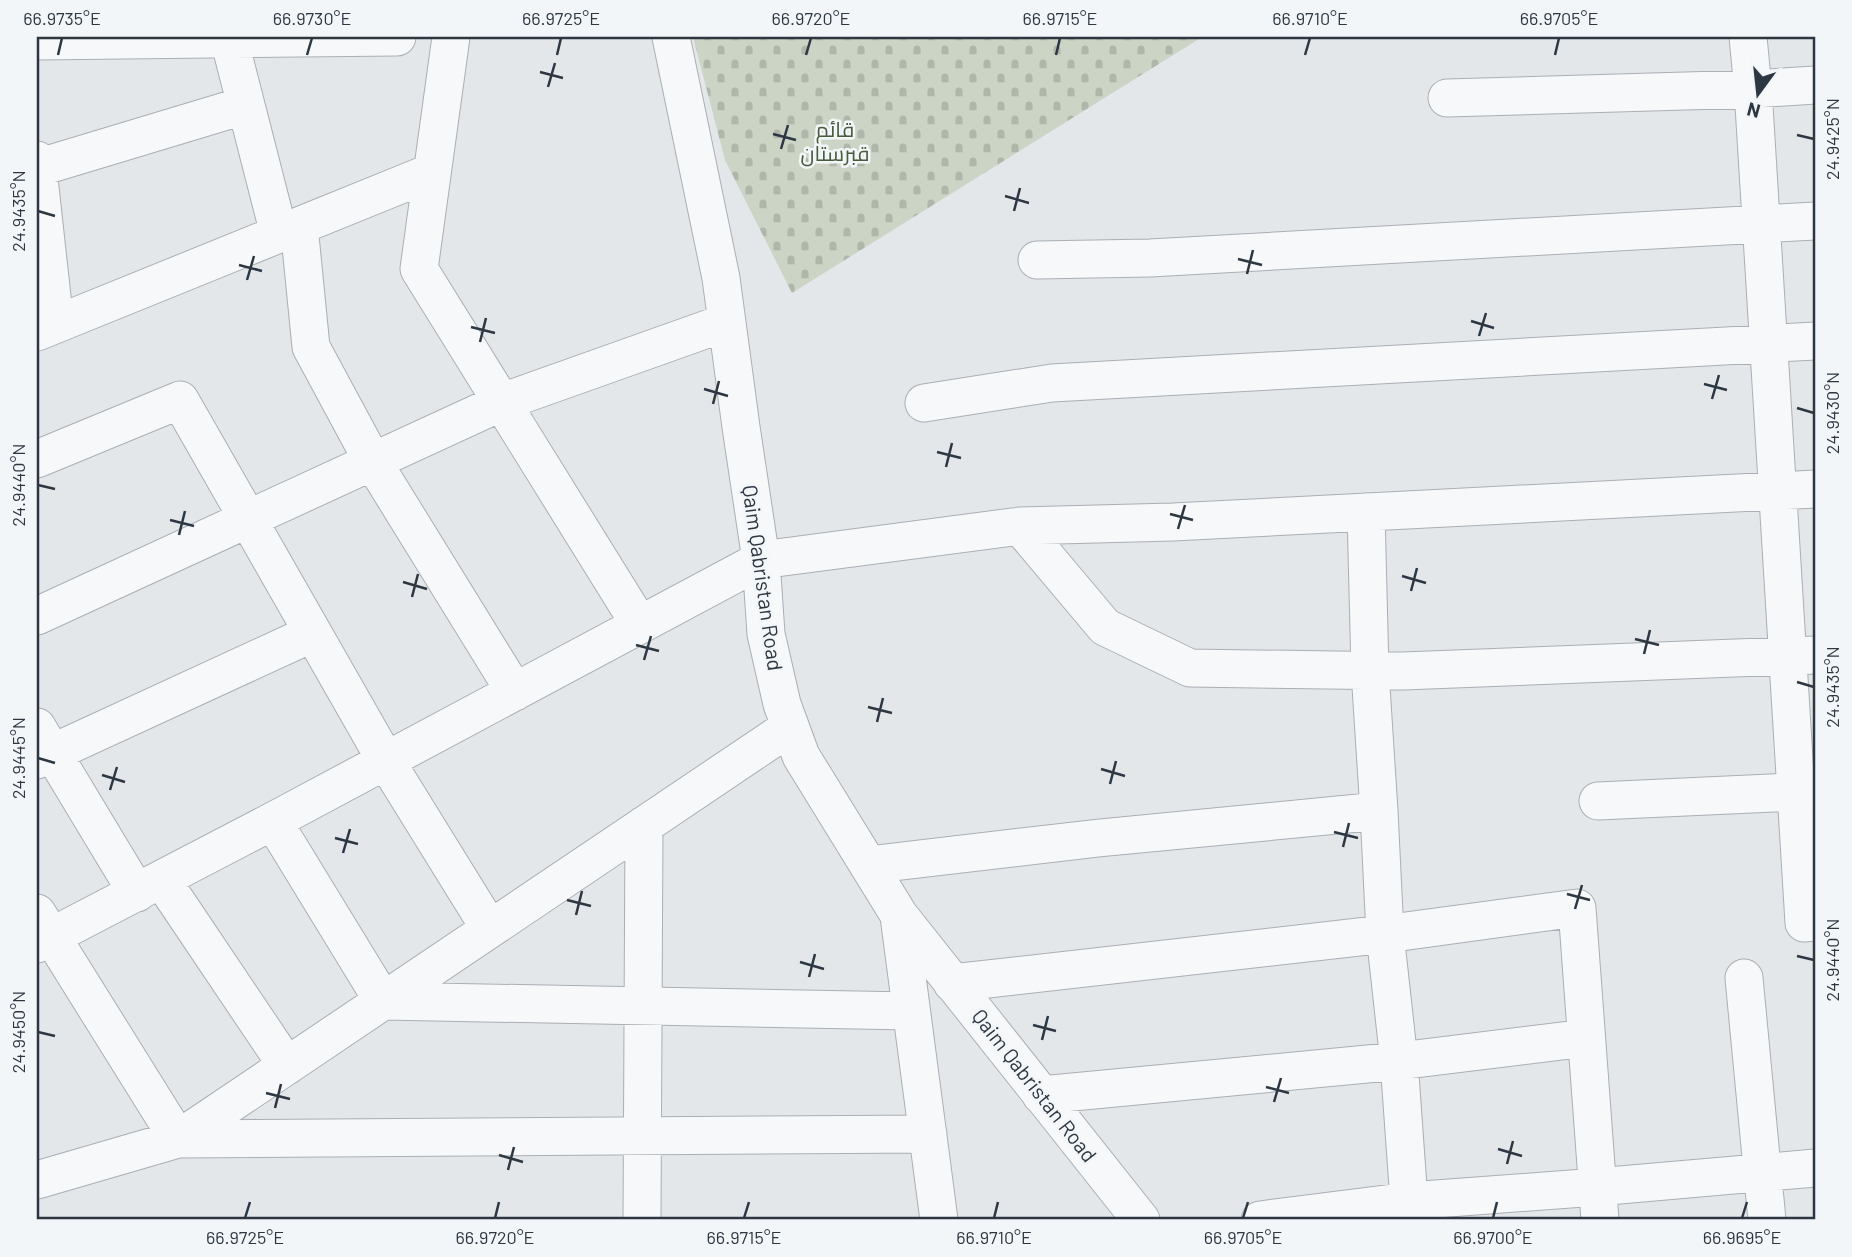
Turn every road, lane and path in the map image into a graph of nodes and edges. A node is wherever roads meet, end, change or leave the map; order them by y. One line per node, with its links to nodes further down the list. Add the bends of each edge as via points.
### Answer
1 (397, 37): 5 (street)
2 (451, 37): 13 (street)
3 (671, 37): 18 (street, Qaim Qabristan Road)
4 (1748, 37): 8 (street)
5 (229, 39): 6 (street); 10 (street)
6 (37, 41)
7 (1815, 85): 8 (street)
8 (1753, 89): 9 (street); 15 (street)
9 (1447, 97)
10 (246, 104): 12 (street); 16 (street)
11 (37, 160): 12 (street)
12 (37, 168): 19 (street)
13 (432, 172): 16 (street); 22 (street, via 419,269)
14 (1815, 221): 15 (street)
15 (1761, 225): 17 (street); 21 (street)
16 (289, 230): 19 (street); 25 (street, via 311,347)
17 (1037, 260)
18 (727, 322): 22 (street); 31 (street, Qaim Qabristan Road)
19 (46, 328)
20 (1815, 341): 21 (street)
21 (1769, 344): 23 (street, via 1052,383); 27 (street)
22 (502, 402): 25 (street); 33 (street)
23 (924, 403)
24 (37, 459): 29 (street, via 180,400)
25 (373, 462): 29 (street); 37 (street)
26 (1815, 489): 27 (street)
27 (1778, 491): 28 (street); 35 (street)
28 (1366, 512): 30 (street); 36 (street)
29 (248, 519): 32 (street); 34 (street)
30 (1020, 526): 31 (street); 36 (street, via 1105,627 1190,668)
31 (761, 560): 33 (street); 38 (street, Qaim Qabristan Road, via 766,634)
32 (37, 616)
33 (640, 625): 37 (street)
34 (313, 633): 39 (street); 40 (street)
35 (1802, 656): 36 (street); 41 (street)
36 (1370, 671): 43 (street)
37 (515, 692): 40 (street)
38 (790, 727): 45 (street); 46 (street, Qaim Qabristan Road, via 801,756)
39 (42, 747): 47 (street)
40 (386, 761): 44 (street); 50 (street)
41 (1806, 791): 42 (street); 49 (street, via 1804,923)
42 (1598, 801)
43 (1379, 811): 46 (street); 52 (street)
44 (273, 821): 47 (street); 55 (street)
45 (644, 825): 50 (street); 56 (street)
46 (868, 865): 48 (street, Qaim Qabristan Road)
47 (150, 887): 51 (street); 60 (street)
48 (899, 915): 54 (street, Qaim Qabristan Road); 57 (street)
49 (1815, 922)
50 (490, 929): 55 (street)
51 (42, 932): 64 (street)
52 (1385, 934): 54 (street); 58 (street, via 1577,908); 59 (street)
53 (1744, 978): 66 (street)
54 (952, 983): 61 (street, Qaim Qabristan Road)
55 (383, 1001): 56 (street); 60 (street)
56 (643, 1006): 57 (street); 63 (street)
57 (911, 1011): 62 (street)
58 (1586, 1038): 59 (street); 69 (street)
59 (1399, 1061): 61 (street); 68 (street)
60 (287, 1066): 64 (street)
61 (1041, 1095): 72 (street, Qaim Qabristan Road)
62 (928, 1135): 63 (street); 71 (street)
63 (643, 1136): 64 (street); 70 (street)
64 (178, 1139): 67 (street)
65 (1815, 1168): 66 (street)
66 (1763, 1171): 69 (street); 74 (street)
67 (37, 1180)
68 (1409, 1201): 69 (street); 73 (street)
69 (1598, 1204)
70 (642, 1220)
71 (939, 1220)
72 (1141, 1220)
73 (1260, 1220)
74 (1767, 1220)

